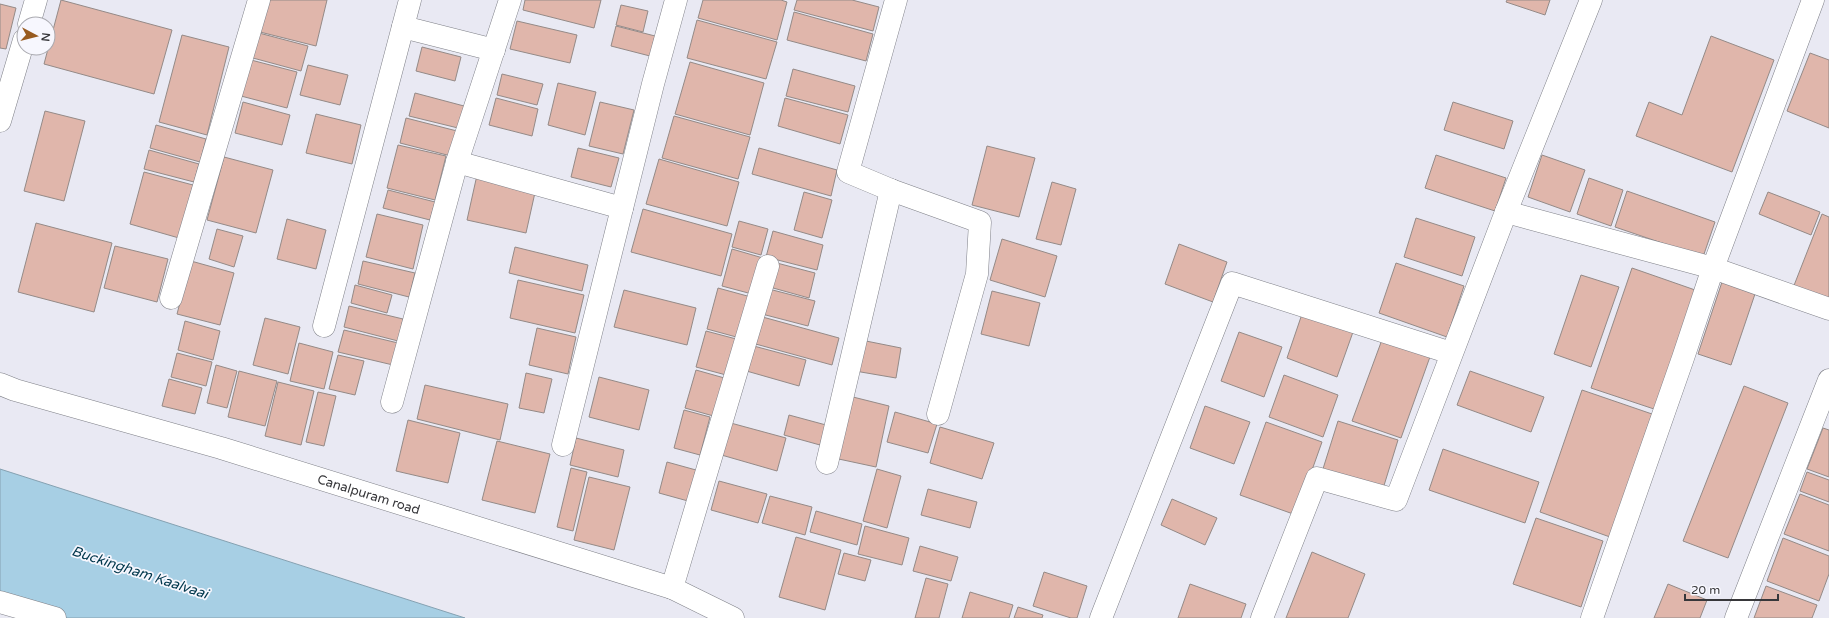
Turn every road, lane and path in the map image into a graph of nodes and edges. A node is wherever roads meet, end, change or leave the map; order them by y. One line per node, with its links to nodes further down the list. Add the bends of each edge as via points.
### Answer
1 (36, 0): 9 (street)
2 (259, 0): 20 (street)
3 (410, 0): 10 (street)
4 (510, 0): 11 (street)
5 (676, 0): 16 (street)
6 (896, 0): 15 (street, via 848,172)
7 (1591, 0): 17 (street)
8 (1813, 0): 19 (street)
9 (31, 16)
10 (402, 27): 11 (street); 22 (street)
11 (494, 50): 14 (street)
12 (19, 56): 13 (street)
13 (0, 121)
14 (457, 162): 16 (street); 26 (street)
15 (891, 190): 27 (street, via 980,222 977,274); 29 (street)
16 (622, 208): 28 (street)
17 (1506, 212): 19 (street); 23 (street)
18 (768, 266): 30 (street)
19 (1713, 268): 21 (street); 36 (street)
20 (171, 298)
21 (1829, 309)
22 (324, 326)
23 (1451, 353): 34 (street, via 1232,283); 35 (street, via 1396,500 1317,478)
24 (1829, 380): 37 (street)
25 (0, 384): 30 (street, Canalpuram road, via 222,448)
26 (392, 402)
27 (938, 414)
28 (563, 445)
29 (827, 463)
30 (672, 588): 33 (street, Canalpuram road)
31 (0, 602): 32 (street)
32 (55, 618)
33 (733, 618)
34 (1101, 618)
35 (1262, 618)
36 (1592, 618)
37 (1736, 618)

